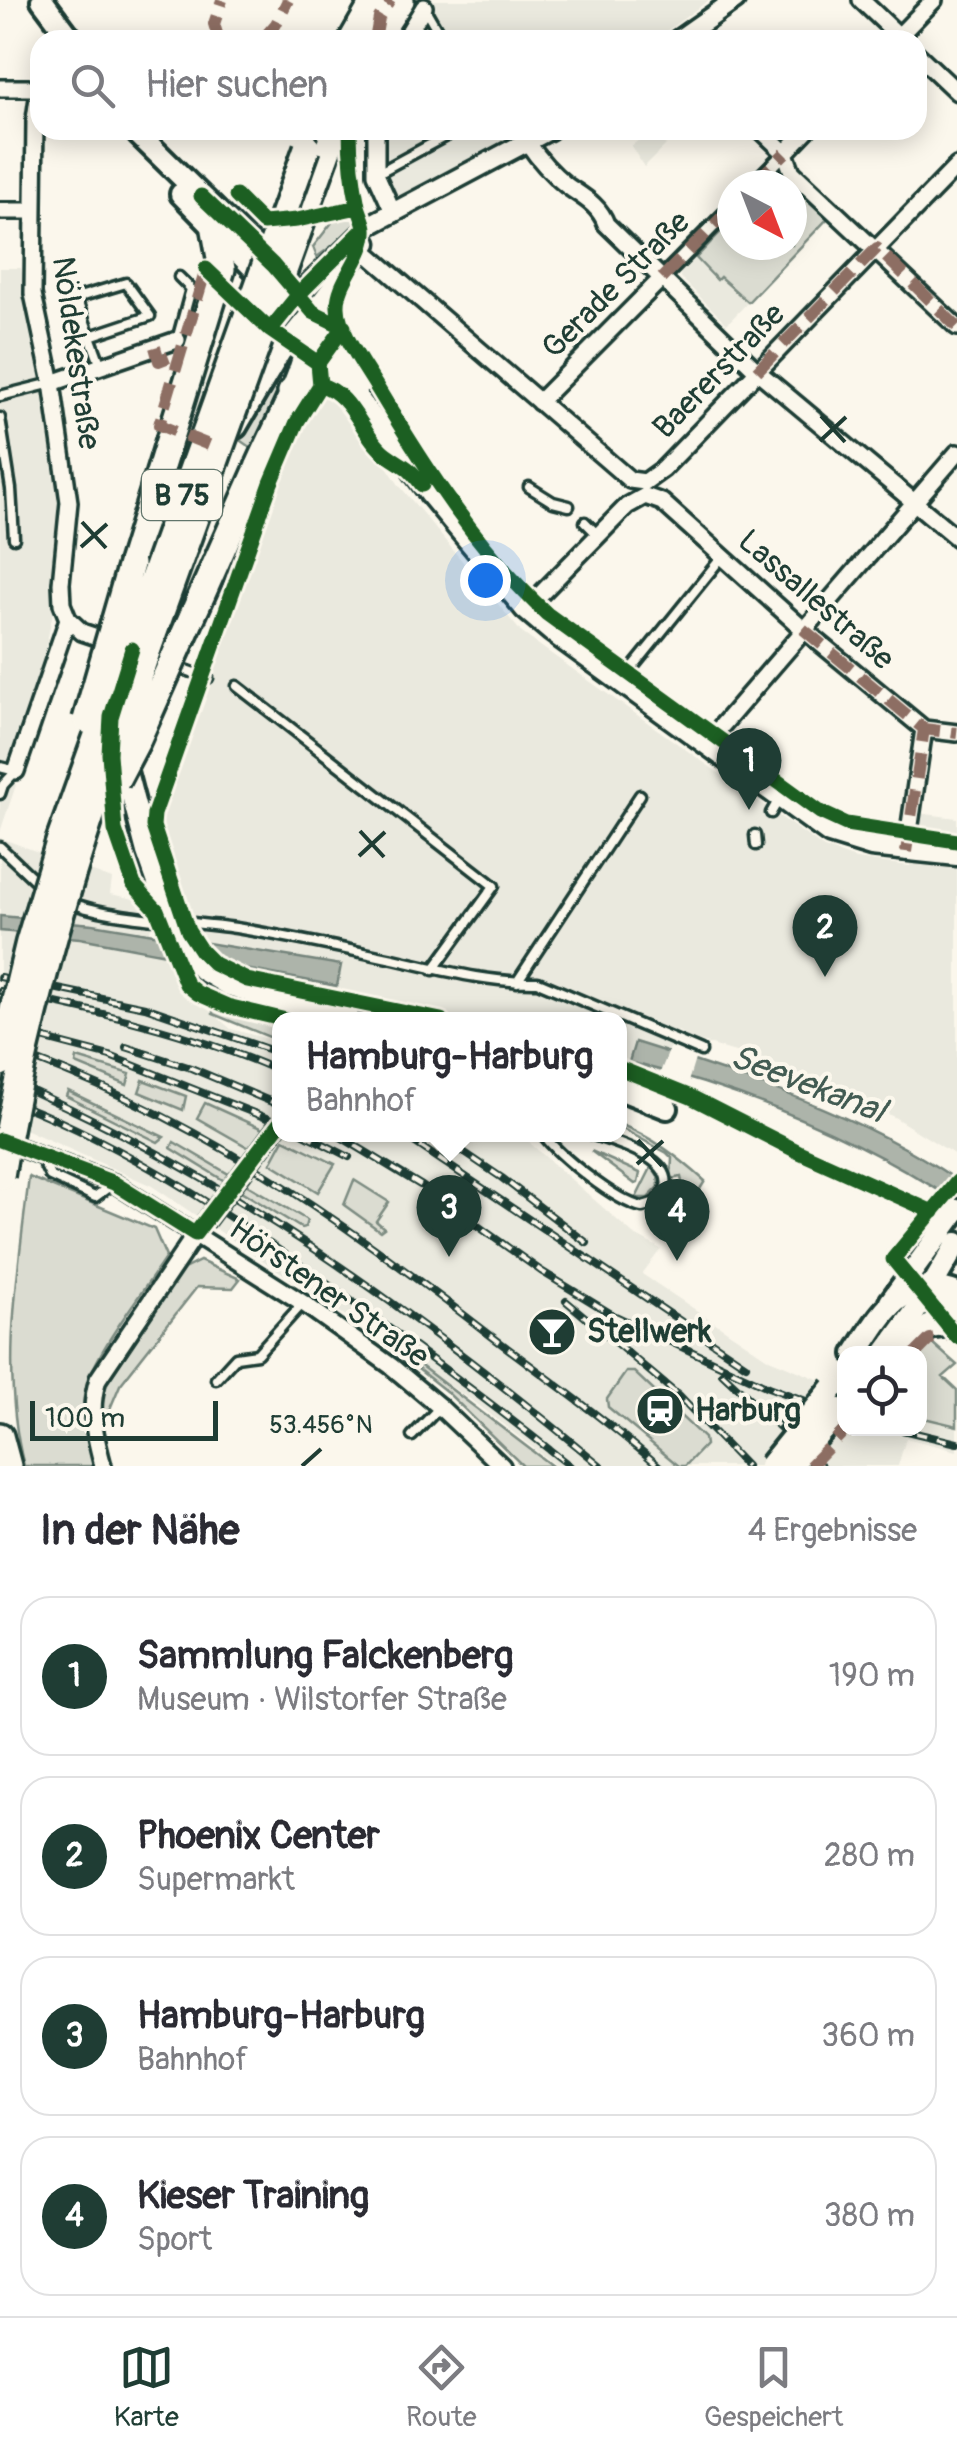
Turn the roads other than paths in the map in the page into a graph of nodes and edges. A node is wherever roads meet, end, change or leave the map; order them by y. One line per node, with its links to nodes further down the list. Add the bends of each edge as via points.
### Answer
1 (42, 0): 7 (main road)
2 (375, 0): 8 (highway)
3 (735, 0): 12 (street)
4 (861, 0): 13 (street)
5 (934, 0): 14 (street)
6 (412, 4): 9 (highway); 10 (street); 11 (lane)
7 (64, 30)
8 (358, 30)
9 (386, 30)
10 (406, 30)
11 (434, 30)
12 (692, 30)
13 (890, 30)
14 (907, 30)
15 (927, 64): 18 (street)
16 (0, 88): 17 (street)
17 (30, 88)
18 (957, 92)
19 (34, 140): 35 (street, Nöldekestraße)
20 (142, 140): 38 (main road)
21 (144, 140): 43 (main road)
22 (310, 140): 80 (highway, B 75, bridge)
23 (331, 140): 80 (highway, B 75, bridge, via 129,701)
24 (375, 140): 33 (street)
25 (439, 140): 33 (lane)
26 (533, 140): 29 (street)
27 (770, 140): 30 (street)
28 (797, 140): 30 (street)
29 (528, 143): 36 (street); 42 (street)
30 (784, 153): 32 (street); 40 (street, via 792,172)
31 (957, 166): 40 (street, Baererstraße)
32 (768, 170)
33 (376, 174): 36 (street)
34 (0, 211): 35 (street)
35 (33, 211): 49 (street, Nöldekestraße, via 33,294)
36 (394, 214): 39 (street)
37 (717, 221): 42 (street, Gerade Straße)
38 (215, 230): 43 (main road); 80 (highway, B 75, bridge, via 222,261 86,718)
39 (357, 245): 43 (street); 53 (street, Lassallestraße)
40 (876, 248): 44 (street); 48 (street, Baererstraße)
41 (179, 276): 46 (lane, via 191,289)
42 (662, 278): 48 (street); 53 (street, Gerade Straße)
43 (304, 314): 50 (street); 51 (highway, B 75); 55 (street, via 340,350); 69 (main road, via 246,366 225,406)
44 (957, 326)
45 (90, 336): 45 (lane, via 76,298 126,283 150,316); 47 (lane)
46 (177, 340): 47 (street)
47 (101, 366): 49 (street)
48 (757, 370): 58 (street, Baererstraße); 59 (street)
49 (52, 383): 52 (lane); 67 (street, Nöldekestraße, via 69,502 61,583)
50 (346, 384): 51 (highway, via 318,377); 55 (street)
51 (291, 392): 80 (highway, B 75, bridge, via 137,740)
52 (0, 396)
53 (539, 402): 58 (street, Lassallestraße)
54 (0, 418): 63 (lane)
55 (386, 434): 66 (street)
56 (957, 453): 59 (street)
57 (529, 488): 60 (lane)
58 (645, 489): 62 (street, Baererstraße); 65 (street, Lassallestraße)
59 (914, 502): 64 (street); 68 (street)
60 (569, 506)
61 (585, 522): 62 (lane)
62 (598, 535): 66 (street, Baererstraße)
63 (14, 538)
64 (957, 538)
65 (722, 557): 68 (street, Lassallestraße); 71 (lane)
66 (525, 610): 71 (street)
67 (68, 619): 69 (street, via 82,632); 76 (street, Nöldekestraße)
68 (803, 629): 73 (street, Lassallestraße); 75 (street)
69 (138, 651): 70 (lane); 85 (main road, bridge, via 119,740 137,816 184,946 203,970 229,985)
70 (208, 678)
71 (621, 682): 75 (street)
72 (236, 686): 83 (lane, via 494,886)
73 (924, 729): 74 (street); 81 (street)
74 (957, 733)
75 (706, 743): 81 (street, via 775,806 829,834)
76 (8, 769): 77 (lane)
77 (0, 794)
78 (640, 795): 84 (lane)
79 (0, 847): 83 (lane, via 52,895 77,905 238,928)
80 (69, 847): 89 (highway, B 75, bridge, via 29,942); 96 (highway, B 75, bridge)
81 (906, 852): 82 (street)
82 (957, 856)
83 (433, 970): 84 (lane)
84 (517, 982): 86 (lane, via 538,982)
85 (324, 1012)
86 (609, 1012)
87 (627, 1019): 88 (lane)
88 (700, 1050)
89 (0, 1063)
90 (627, 1093): 91 (main road)
91 (668, 1108)
92 (272, 1133): 97 (street, bridge)
93 (0, 1140): 97 (street, Hörstener Straße, via 114,1183)
94 (550, 1142): 95 (lane, via 624,1200 642,1207 658,1200 666,1189 660,1166)
95 (612, 1142)
96 (1, 1182)
97 (200, 1228): 103 (street, Hörstener Straße); 116 (street, via 98,1379 91,1420)
98 (953, 1236): 99 (main road); 100 (main road)
99 (917, 1265): 100 (main road); 102 (main road)
100 (932, 1288): 101 (main road); 102 (main road); 104 (main road); 107 (main road)
101 (957, 1294)
102 (890, 1302): 106 (main road)
103 (303, 1303): 109 (lane, via 256,1354 236,1357); 112 (street, Hörstener Straße)
104 (957, 1310)
105 (957, 1323): 108 (main road, via 928,1327)
106 (861, 1346)
107 (890, 1346)
108 (904, 1346)
109 (216, 1379)
110 (837, 1392): 118 (main road, bridge)
111 (837, 1394): 119 (main road, bridge)
112 (440, 1407): 114 (lane); 117 (street, Hörstener Straße)
113 (0, 1436): 115 (highway)
114 (412, 1436)
115 (8, 1466)
116 (103, 1466)
117 (502, 1466)
118 (770, 1466)
119 (790, 1466)

